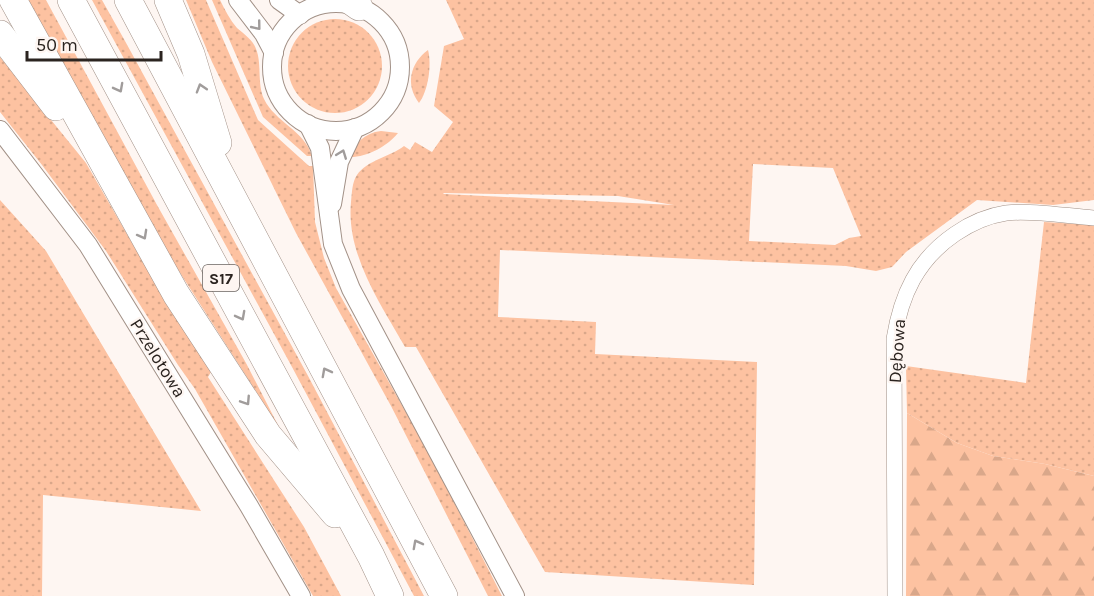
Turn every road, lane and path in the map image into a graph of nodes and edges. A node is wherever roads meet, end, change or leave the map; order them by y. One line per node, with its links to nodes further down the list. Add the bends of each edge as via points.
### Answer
1 (13, 0): 14 (highway)
2 (71, 0): 18 (highway, S17, one-way to 18)
3 (128, 0): 15 (highway, S17)
4 (168, 0): 15 (highway, one-way to 4, via 191,54)
5 (238, 0): 10 (street, one-way to 10)
6 (279, 0): 8 (street)
7 (354, 4): 8 (street, via 314,7); 12 (street, via 389,31 400,67 388,104)
8 (300, 15): 10 (street, via 283,31)
9 (0, 34): 14 (highway)
10 (274, 53): 11 (street, via 273,76 281,98 295,116)
11 (308, 124): 12 (street, via 326,130); 17 (street, via 320,148)
12 (355, 128): 17 (street, one-way to 12, via 339,162)
13 (0, 130): 19 (street, Przelotowa, via 88,245)
14 (119, 192): 18 (highway, one-way to 18, via 176,294 268,435)
15 (237, 204): 21 (highway, S17, one-way to 15)
16 (1094, 218): 23 (street, Dębowa, via 1008,213 989,216 940,244 916,273 898,314 894,339)
17 (330, 224): 22 (street, via 333,244 351,289)
18 (370, 555): 20 (highway, S17)
19 (301, 596)
20 (390, 596)
21 (444, 596)
22 (516, 596)
23 (896, 596)

